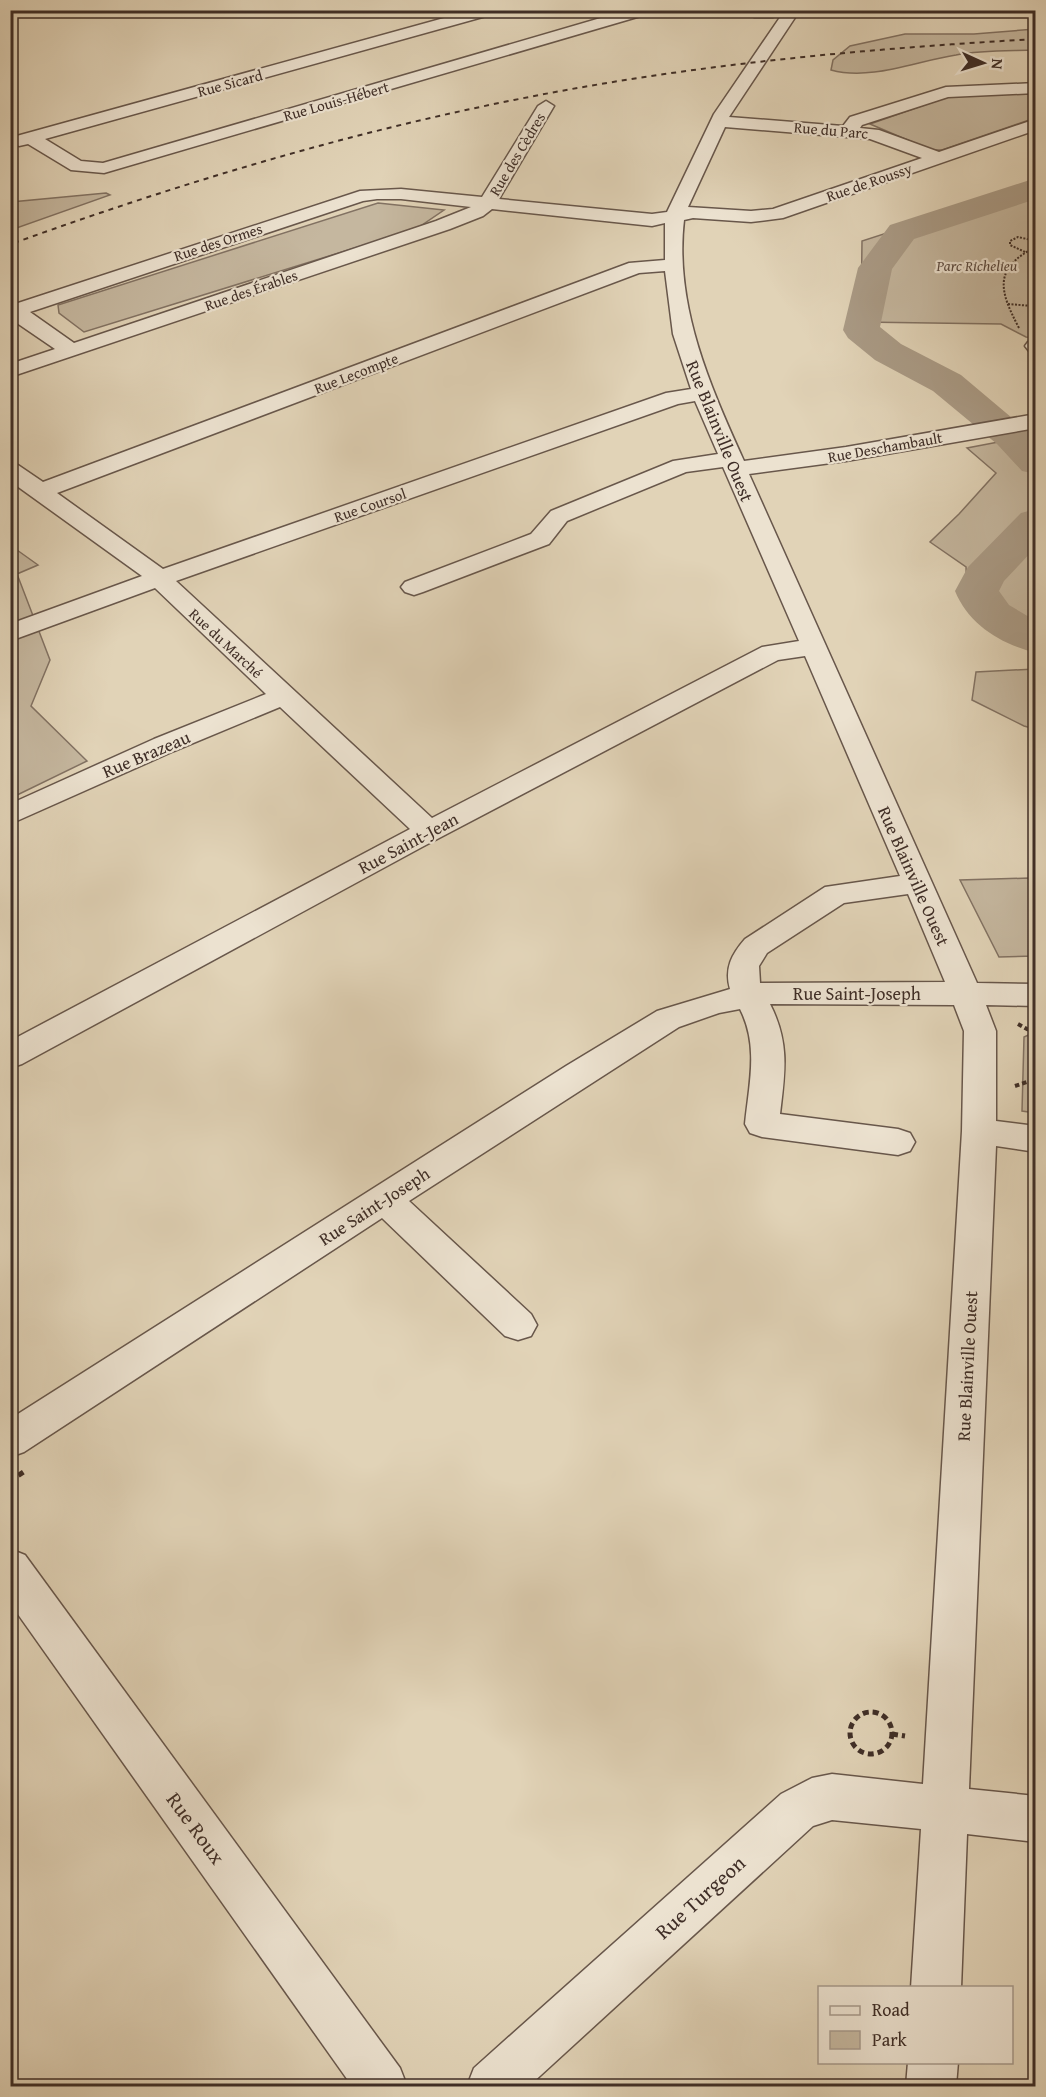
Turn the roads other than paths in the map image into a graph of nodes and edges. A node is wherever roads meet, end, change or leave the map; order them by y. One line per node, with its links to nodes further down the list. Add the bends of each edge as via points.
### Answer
1 (492, 10): 4 (street, Rue Sicard)
2 (646, 10): 7 (street, Rue Louis-Hébert)
3 (793, 10): 10 (street, Rue Blainville Ouest)
4 (449, 22): 5 (street); 13 (street, Rue Sicard)
5 (474, 32)
6 (492, 39): 7 (street)
7 (515, 49): 13 (street, Rue Louis-Hébert, via 104,168 77,166)
8 (1035, 88): 12 (street, via 946,92 856,122)
9 (546, 106): 16 (street, Rue des Cèdres)
10 (719, 121): 12 (street, Rue du Parc); 17 (street, Rue Blainville Ouest)
11 (1035, 124): 15 (street, Rue de Roussy)
12 (851, 131): 15 (street, Rue du Parc, via 877,135)
13 (30, 138): 14 (street, Rue Sicard)
14 (10, 144)
15 (939, 158): 17 (street, Rue de Roussy, via 776,214)
16 (488, 202): 17 (street, Rue des Ormes); 19 (street, Rue des Érables, via 481,210 450,222); 19 (street, Rue des Ormes, via 394,194 360,196 19,311 21,317)
17 (676, 215): 18 (street, Rue Blainville Ouest)
18 (674, 265): 21 (street, Rue Blainville Ouest, via 679,322); 25 (street, Rue Lecompte, via 636,267)
19 (71, 350): 20 (street, Rue des Érables)
20 (10, 371)
21 (703, 393): 23 (street, Rue Blainville Ouest); 26 (street, Rue Coursol, via 674,398)
22 (1035, 421): 23 (street, Rue Deschambault, via 806,460)
23 (733, 464): 27 (street, Rue Deschambault, via 681,465 559,516 540,539); 29 (street, Rue Blainville Ouest)
24 (10, 470): 25 (street, Rue du Marché)
25 (41, 491): 26 (street, Rue du Marché)
26 (158, 579): 28 (street, Rue Coursol); 30 (street, Rue du Marché)
27 (414, 587)
28 (10, 633)
29 (812, 647): 32 (street, Rue Saint-Jean, via 771,653); 33 (street, Rue Blainville Ouest)
30 (283, 696): 31 (street, Rue Brazeau); 32 (street, Rue du Marché)
31 (10, 815)
32 (430, 831): 37 (street, Rue Saint-Jean)
33 (917, 883): 34 (street, Rue Blainville Ouest); 36 (street, via 836,894 756,946 743,964)
34 (966, 993): 35 (street, Rue Saint-Joseph); 36 (street, Rue Saint-Joseph); 38 (street, Rue Blainville Ouest, via 980,1030)
35 (1035, 995)
36 (748, 996): 40 (street, via 764,1026 768,1050 762,1124); 41 (street, Rue Saint-Joseph, via 692,1010 650,1028)
37 (10, 1056)
38 (979, 1131): 39 (street); 45 (street, Rue Blainville Ouest)
39 (1035, 1139)
40 (898, 1142)
41 (384, 1199): 42 (street); 43 (street, Rue Saint-Joseph)
42 (519, 1325)
43 (10, 1440)
44 (10, 1568): 49 (street, Rue Roux)
45 (944, 1808): 46 (street, Rue Turgeon); 47 (street, Rue Blainville Ouest); 50 (street, Rue Turgeon, via 832,1797 804,1805)
46 (1035, 1820)
47 (936, 1986)
48 (933, 2064): 51 (street)
49 (382, 2086)
50 (492, 2086)
51 (931, 2086)

